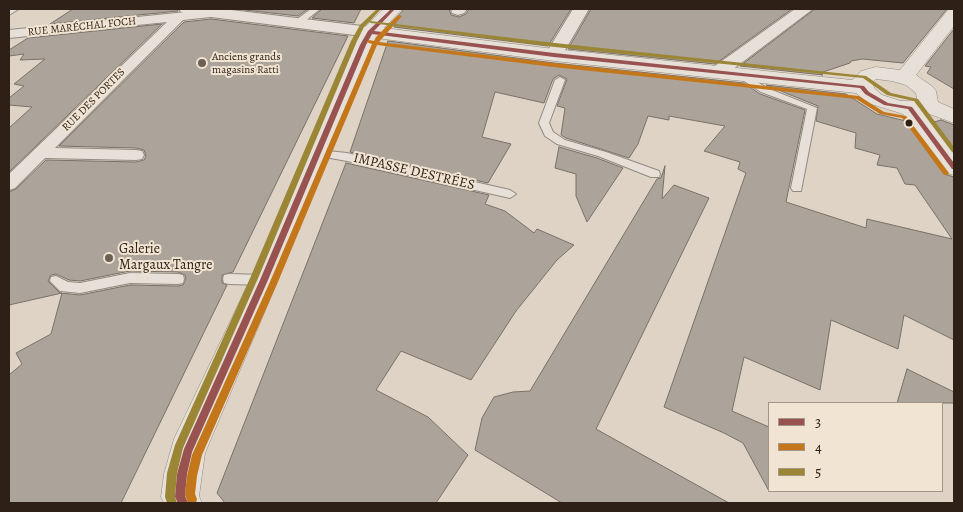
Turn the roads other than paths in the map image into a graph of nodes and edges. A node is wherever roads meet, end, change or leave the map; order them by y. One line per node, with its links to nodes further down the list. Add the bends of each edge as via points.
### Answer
1 (13, 9): 6 (street)
2 (316, 9): 9 (lane)
3 (393, 9): 10 (street)
4 (581, 9): 12 (street)
5 (805, 9): 13 (street)
6 (9, 11)
7 (183, 13): 9 (street, via 216,13); 11 (street, RUE MARÉCHAL FOCH); 20 (street, RUE DES PORTES)
8 (954, 14): 15 (street)
9 (296, 24): 10 (street)
10 (370, 32): 12 (street); 21 (street)
11 (9, 34)
12 (562, 59): 13 (street)
13 (718, 72): 14 (street)
14 (741, 75): 17 (street); 26 (lane, via 764,90 812,108)
15 (904, 78): 17 (street, via 884,73 868,75); 18 (street, via 926,91 928,101)
16 (560, 80): 24 (lane, via 544,123 549,134 561,142)
17 (862, 87): 18 (street, via 886,104)
18 (918, 107): 19 (street); 23 (street)
19 (954, 116)
20 (41, 153): 22 (street); 25 (street, RUE DES PORTES)
21 (318, 153): 27 (lane, IMPASSE DESTRÉES); 31 (street)
22 (136, 155)
23 (954, 167)
24 (655, 174)
25 (9, 184)
26 (796, 188)
27 (510, 194)
28 (178, 278): 30 (lane, via 130,278 80,288 65,287)
29 (229, 279): 31 (lane)
30 (56, 280)
31 (264, 280): 32 (street, via 188,452 180,489)
32 (183, 503)

